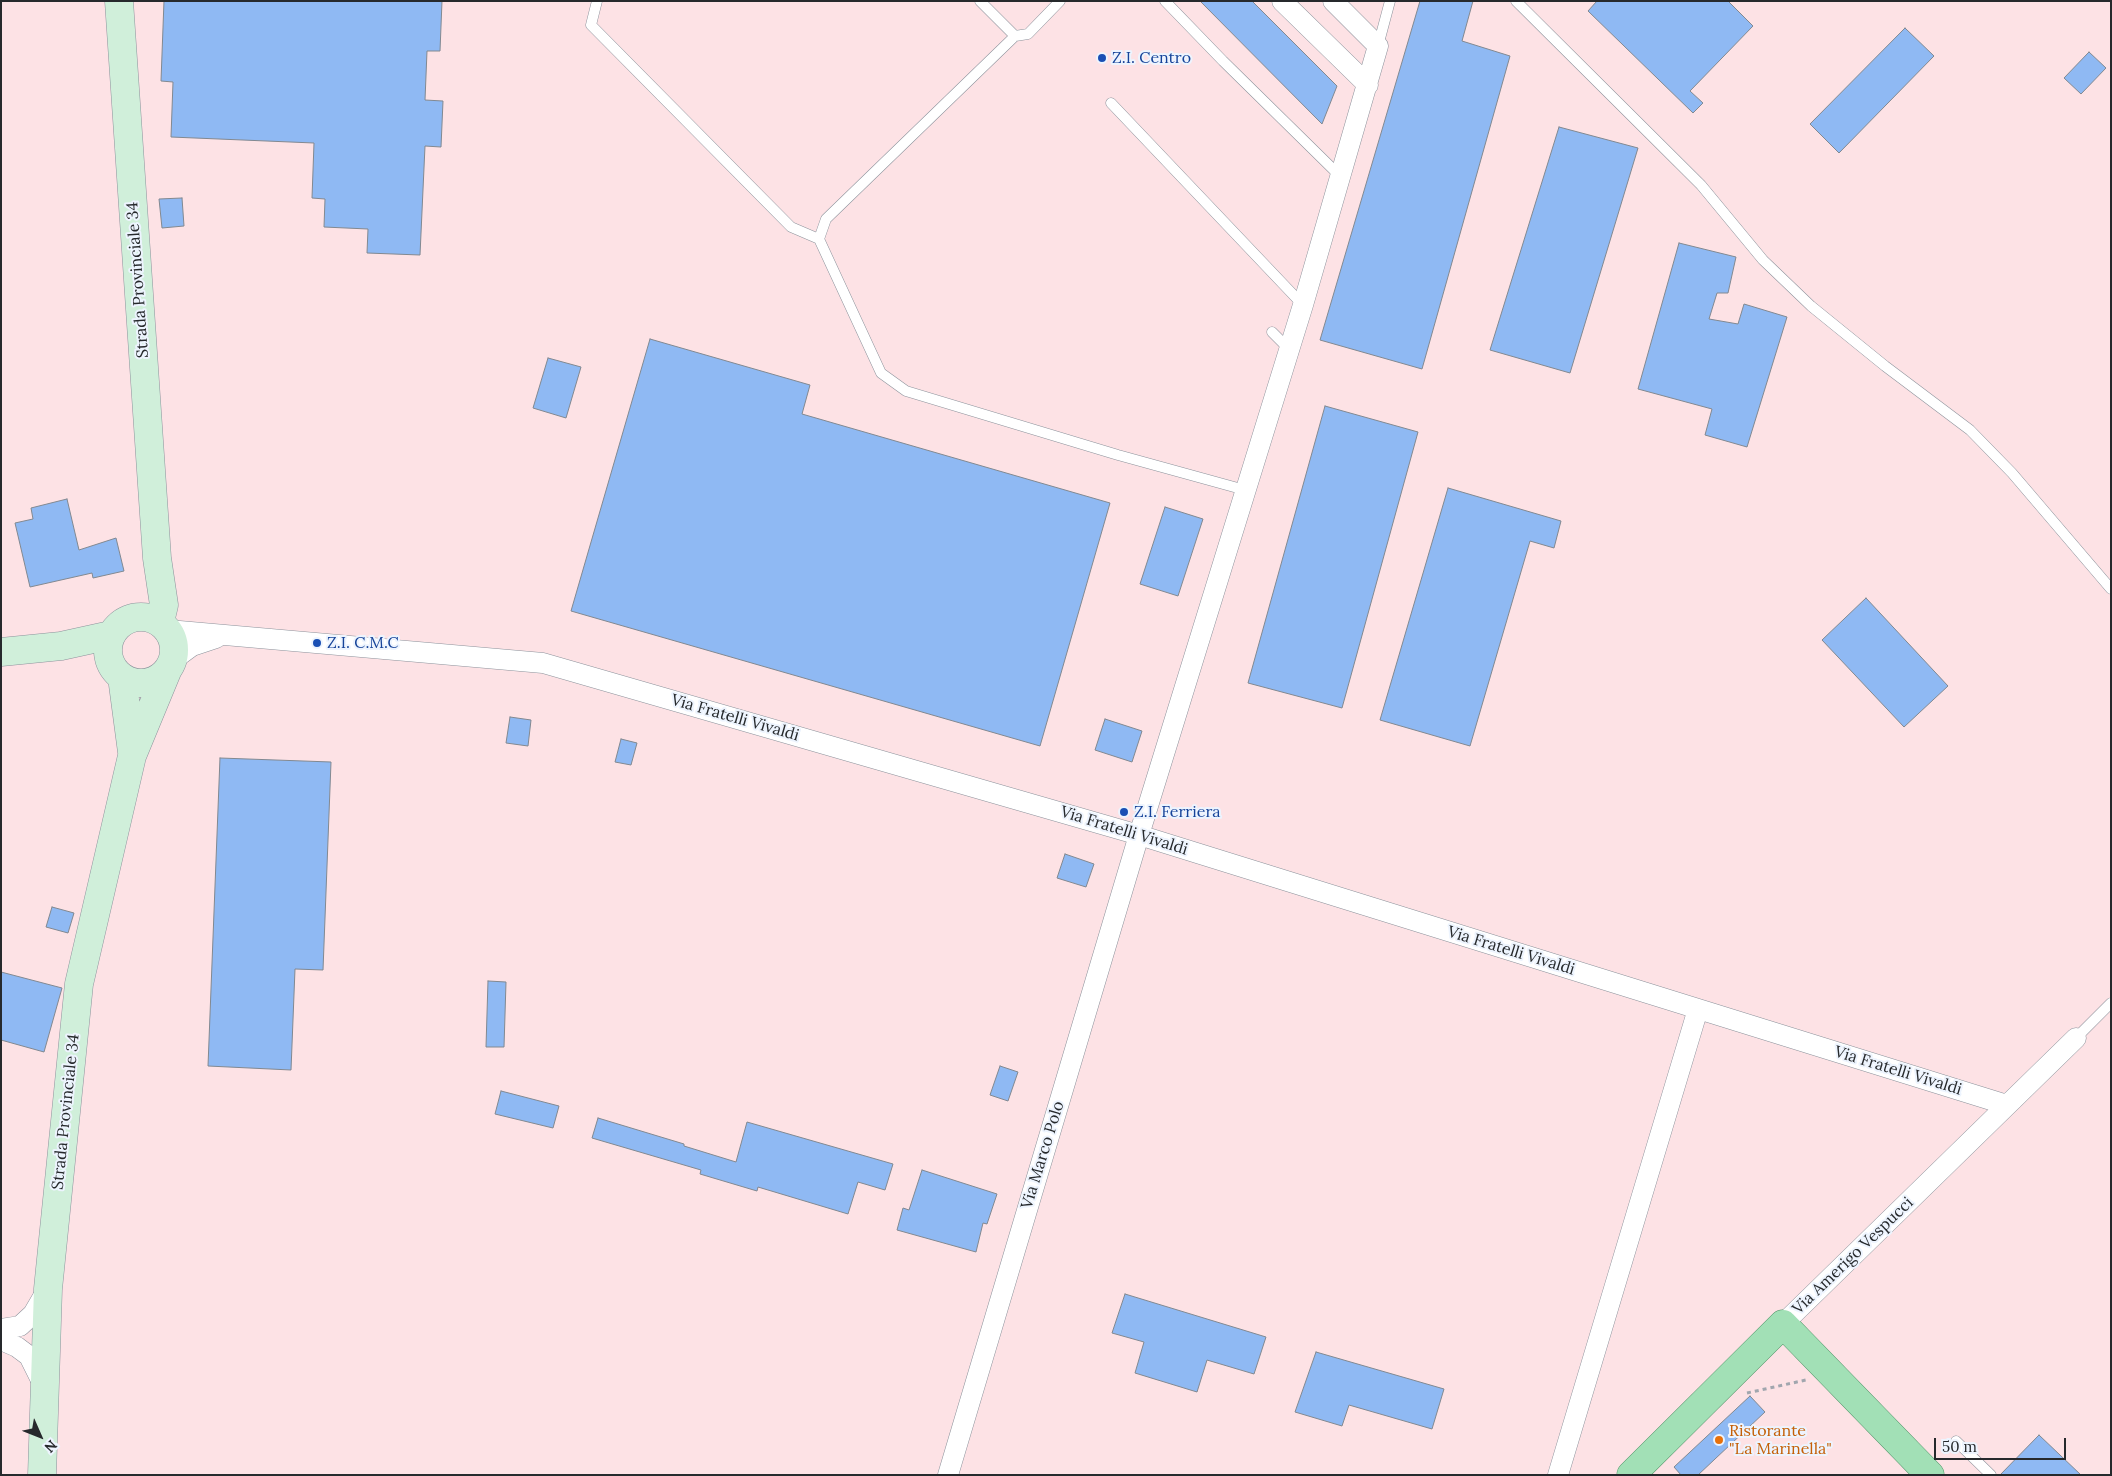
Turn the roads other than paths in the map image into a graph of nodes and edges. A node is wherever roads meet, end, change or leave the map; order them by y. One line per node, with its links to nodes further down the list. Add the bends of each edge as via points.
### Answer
1 (119, 1): 21 (main road, Strada Provinciale 34, via 157,558 164,605)
2 (597, 1): 15 (lane, via 591,24 791,227)
3 (980, 1): 10 (lane)
4 (1060, 1): 10 (lane, via 1028,34)
5 (1165, 1): 14 (lane)
6 (1282, 1): 12 (street)
7 (1333, 1): 11 (street)
8 (1390, 1): 11 (lane)
9 (1516, 1): 20 (lane, via 1701,185 1763,260 1811,306 1970,430 2012,473)
10 (1015, 36): 15 (lane, via 826,218)
11 (1378, 46): 12 (street, Via Marco Polo)
12 (1368, 85): 14 (street, Via Marco Polo)
13 (1112, 103): 16 (lane)
14 (1342, 177): 16 (street, Via Marco Polo)
15 (819, 239): 19 (lane, via 882,373 906,391)
16 (1303, 306): 18 (street, Via Marco Polo)
17 (1272, 332): 18 (lane)
18 (1289, 349): 19 (street, Via Marco Polo)
19 (1245, 490): 29 (street, Via Marco Polo)
20 (2111, 589)
21 (154, 623): 22 (main road, via 125,620); 23 (street, Via Fratelli Vivaldi); 26 (main road, via 173,640)
22 (111, 635): 24 (main road); 27 (main road, via 108,653)
23 (225, 635): 26 (street, Via Fratelli Vivaldi, via 192,646); 29 (street, Via Fratelli Vivaldi, via 543,663)
24 (61, 646): 25 (main road); 27 (main road, via 101,654)
25 (1, 652)
26 (170, 665): 27 (main road, via 161,676 142,683 131,682); 28 (main road, Strada Provinciale 34)
27 (118, 674): 28 (main road, Strada Provinciale 34)
28 (132, 756): 34 (main road, Strada Provinciale 34, via 79,984)
29 (1139, 835): 31 (street, Via Fratelli Vivaldi); 41 (street, Via Marco Polo)
30 (2111, 1003): 32 (lane)
31 (1698, 1009): 33 (street, Via Fratelli Vivaldi); 42 (street)
32 (2076, 1038): 33 (street, Via Amerigo Vespucci)
33 (2007, 1105): 35 (street, Via Amerigo Vespucci)
34 (48, 1289): 36 (street, via 33,1314 20,1326); 38 (main road, Strada Provinciale 34)
35 (1783, 1324): 43 (main road, Via Amerigo Vespucci); 44 (main road)
36 (1, 1330)
37 (1, 1340): 38 (street, via 29,1356)
38 (44, 1386): 40 (main road, Strada Provinciale 34)
39 (1956, 1441): 45 (lane)
40 (42, 1475)
41 (948, 1475)
42 (1558, 1475)
43 (1631, 1475)
44 (1930, 1475)
45 (1991, 1475)

